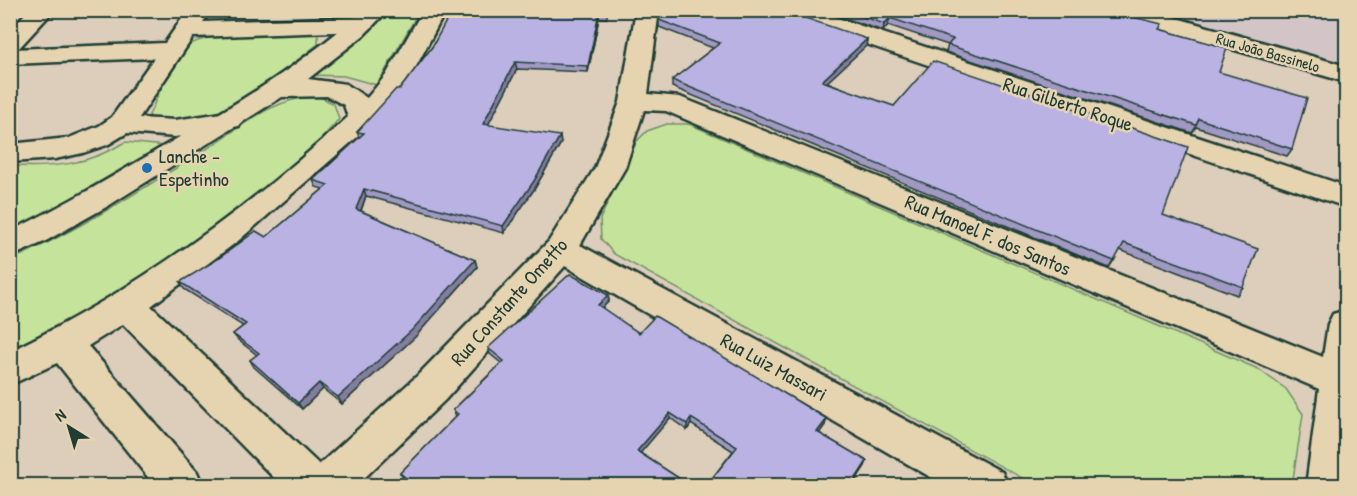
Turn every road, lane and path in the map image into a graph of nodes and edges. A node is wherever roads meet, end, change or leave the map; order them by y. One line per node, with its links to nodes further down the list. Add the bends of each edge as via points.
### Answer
1 (43, 10): 8 (street)
2 (435, 10): 13 (street, via 396,78)
3 (648, 10): 12 (street, Rua Constante Ometto)
4 (789, 10): 17 (street, Rua Gilberto Roque)
5 (1121, 10): 10 (street, Rua João Bassinelo)
6 (370, 17): 7 (street); 11 (street)
7 (186, 30): 9 (street); 15 (street)
8 (10, 44)
9 (10, 57)
10 (1347, 74)
11 (275, 90): 13 (street, via 308,86 336,90 355,101); 14 (street)
12 (633, 102): 19 (street, Rua Constante Ometto, via 610,168); 24 (street, Rua Manoel F. dos Santos, via 670,103)
13 (362, 117): 20 (street, via 224,237)
14 (229, 120): 15 (street, via 189,129 161,130); 18 (street, via 86,206)
15 (122, 123): 16 (street, via 107,136 81,147)
16 (10, 153)
17 (1347, 197)
18 (10, 245)
19 (561, 249): 27 (street, Rua Constante Ometto, via 431,388); 28 (street, Rua Luiz Massari)
20 (128, 305): 22 (street); 26 (street)
21 (1347, 324): 24 (street)
22 (64, 344): 23 (street); 25 (street)
23 (10, 369)
24 (1341, 381): 29 (street)
25 (182, 486)
26 (312, 486)
27 (326, 486)
28 (987, 486)
29 (1327, 486)

